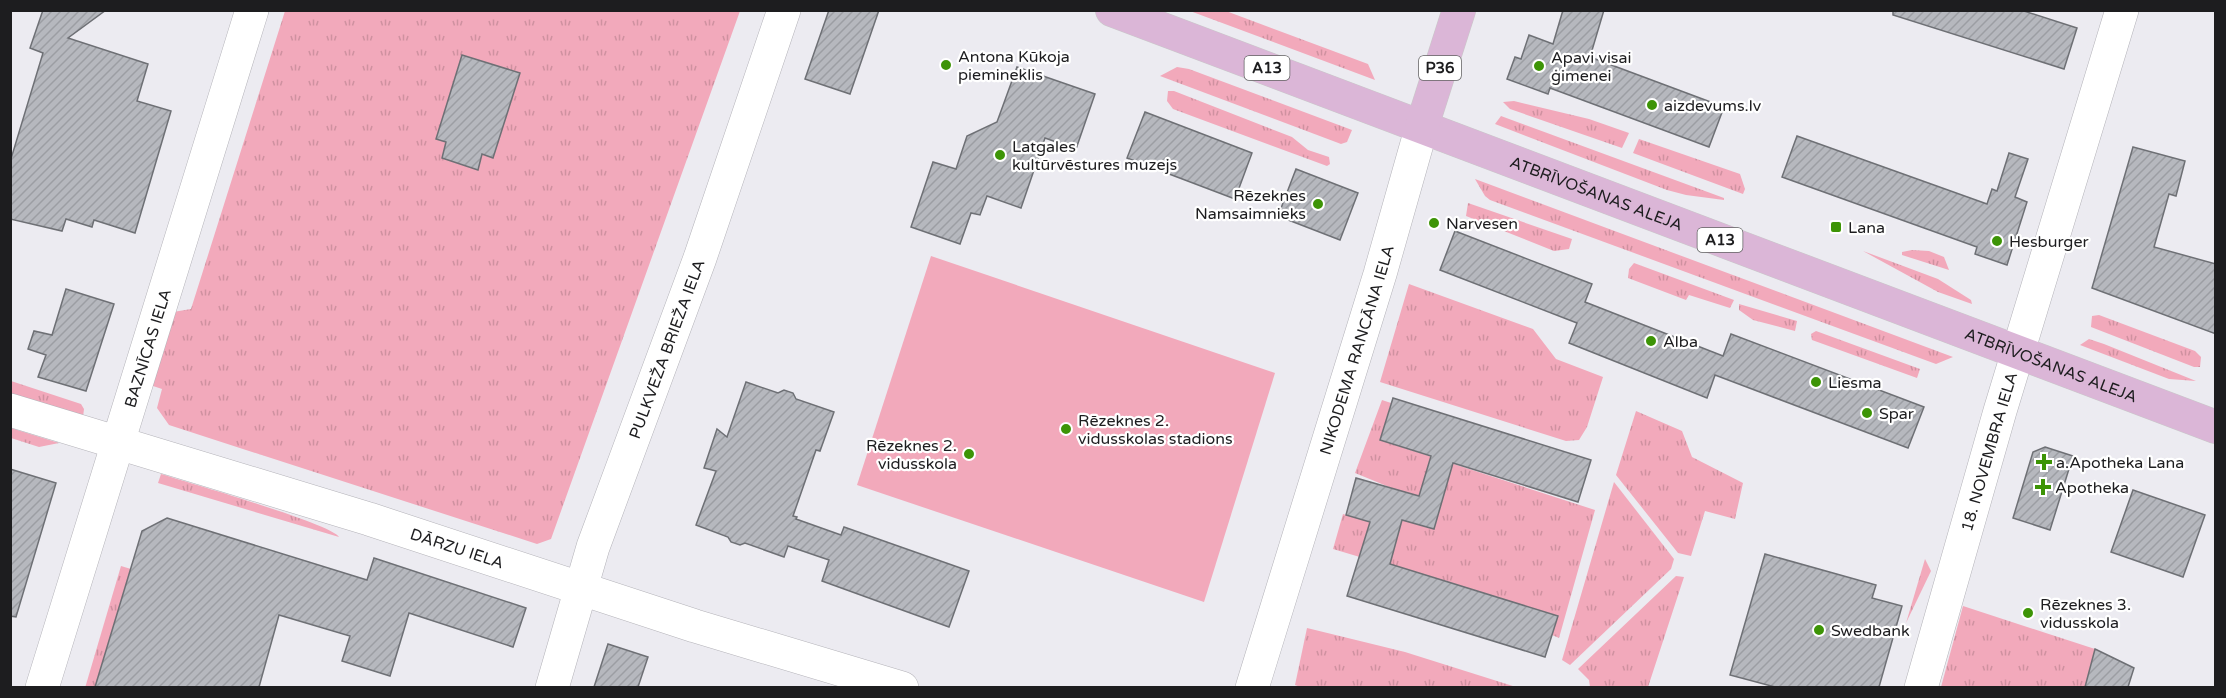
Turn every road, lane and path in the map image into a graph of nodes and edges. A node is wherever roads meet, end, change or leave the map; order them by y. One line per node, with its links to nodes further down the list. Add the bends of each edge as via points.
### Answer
1 (252, 10): 10 (street, BAZNĪCAS IELA)
2 (784, 10): 11 (street, PULKVEŽA BRIEŽA IELA, via 700,258)
3 (1112, 10): 6 (main road, ATBRĪVOŠANAS ALEJA / A13)
4 (1459, 10): 6 (main road, NIKODEMA RANCĀNA IELA / P36)
5 (2122, 10): 7 (street, 18. NOVEMBRA IELA)
6 (1422, 126): 7 (main road, ATBRĪVOŠANAS ALEJA / A13); 15 (street, NIKODEMA RANCĀNA IELA)
7 (2019, 353): 9 (main road, ATBRĪVOŠANAS ALEJA / A13); 16 (street, 18. NOVEMBRA IELA)
8 (10, 410): 10 (street, DĀRZU IELA)
9 (2216, 427)
10 (118, 443): 11 (street, DĀRZU IELA, via 369,519); 12 (street, BAZNĪCAS IELA)
11 (580, 589): 13 (street, PULKVEŽA BRIEŽA IELA); 14 (street, DĀRZU IELA)
12 (42, 687)
13 (552, 687)
14 (902, 687)
15 (1252, 687)
16 (1921, 687)

